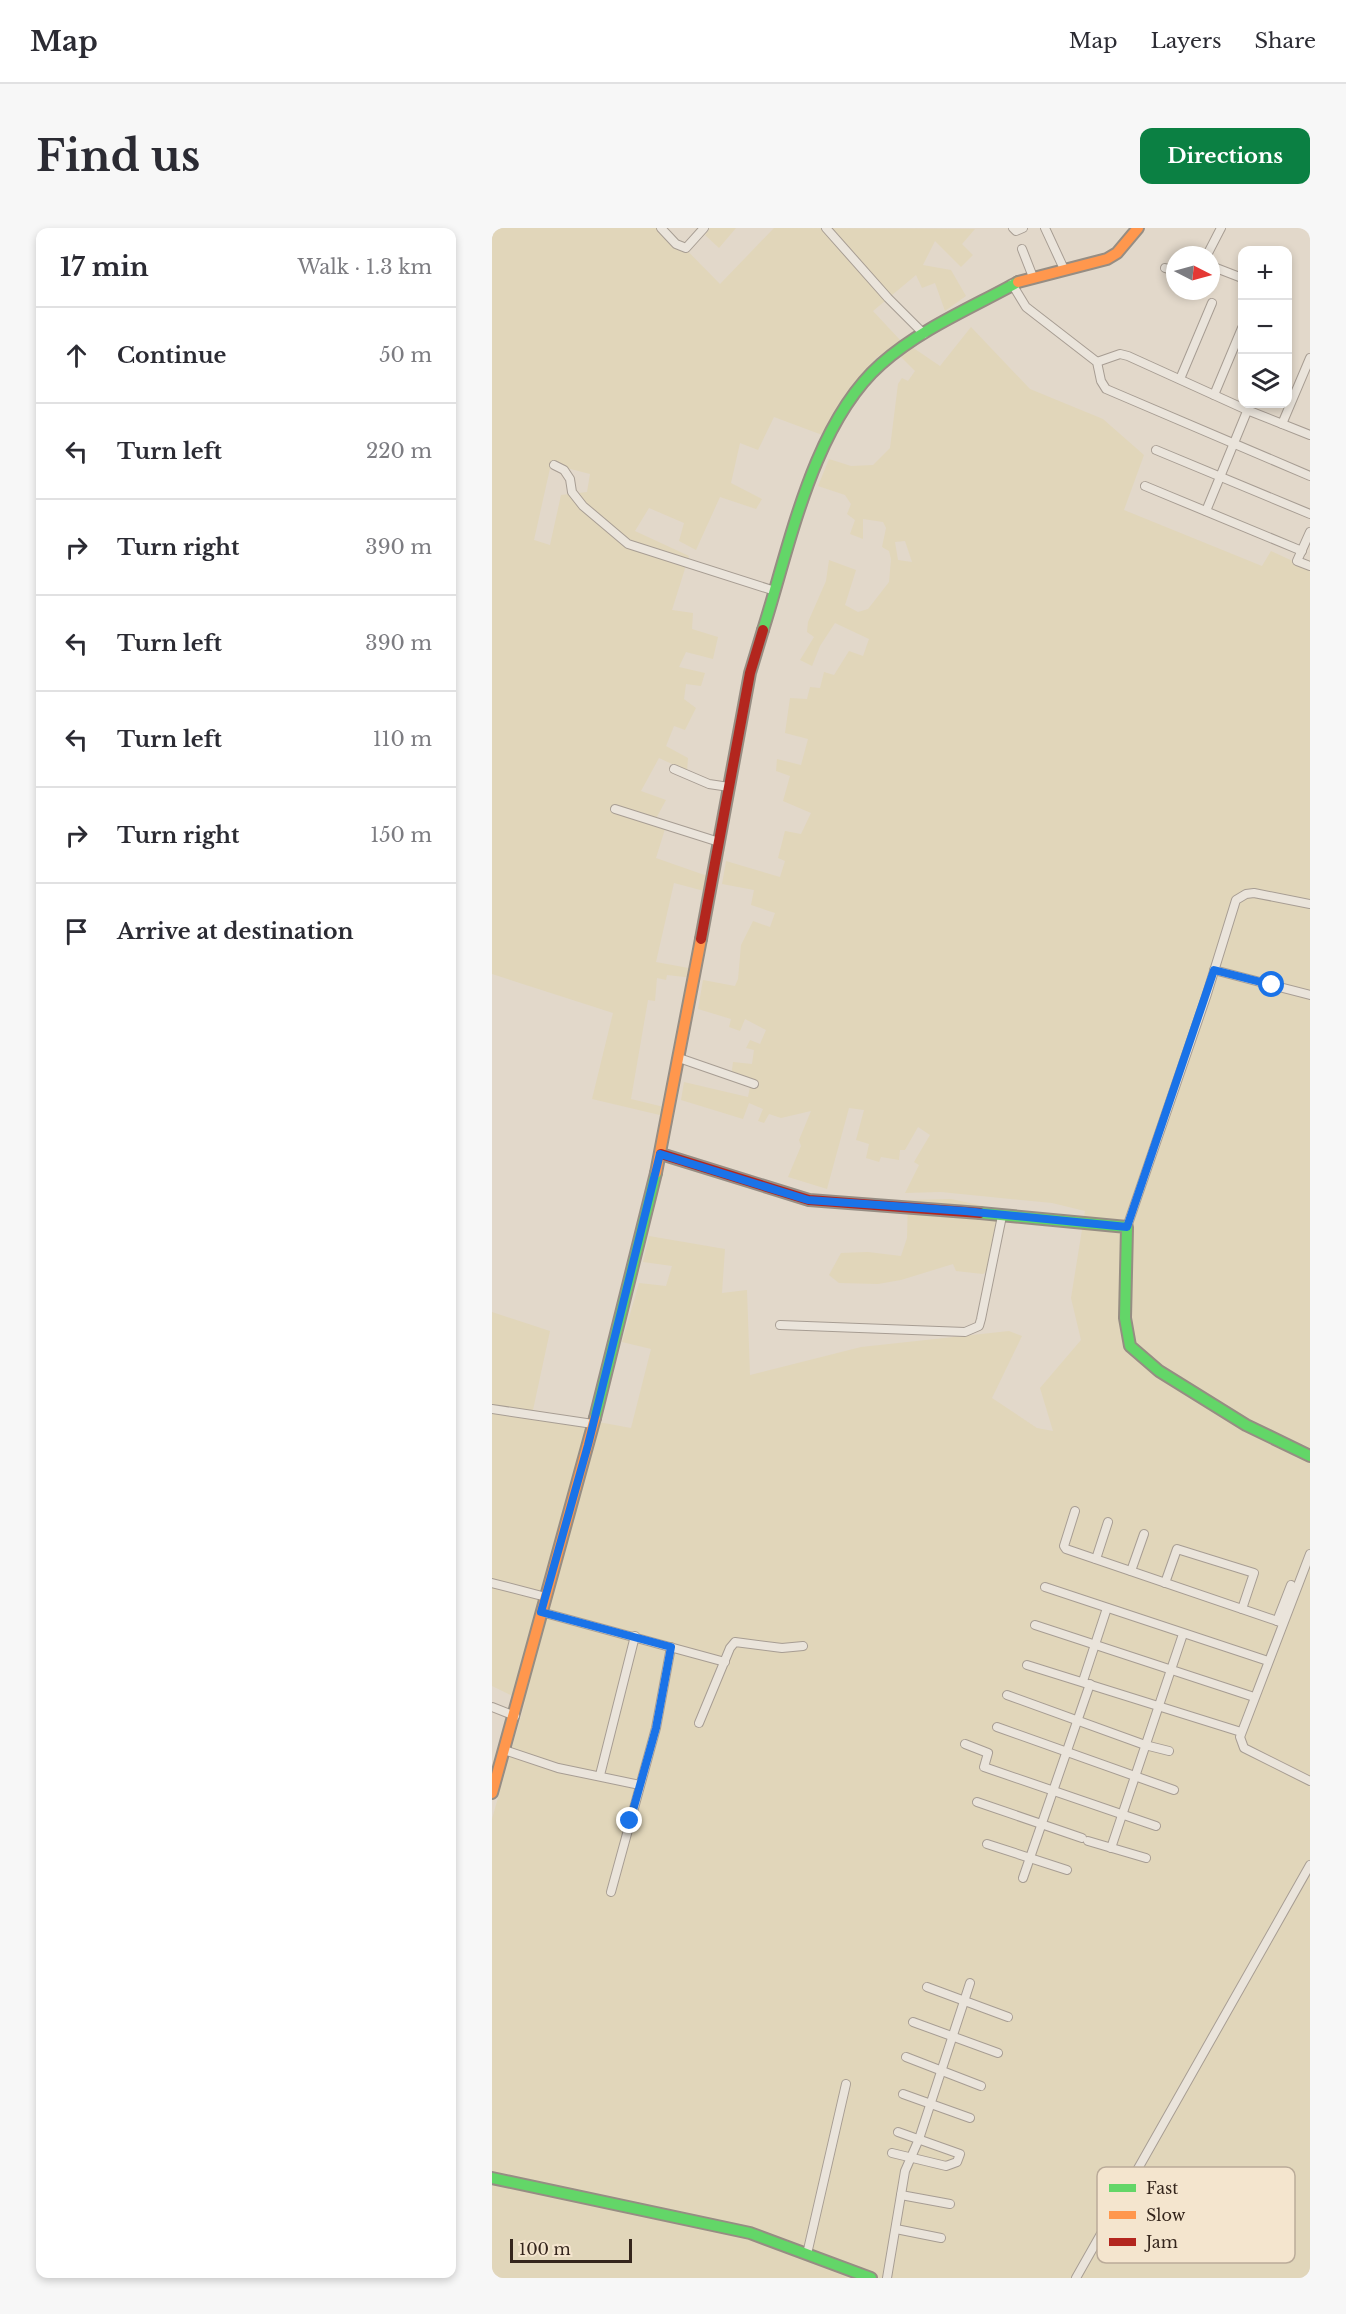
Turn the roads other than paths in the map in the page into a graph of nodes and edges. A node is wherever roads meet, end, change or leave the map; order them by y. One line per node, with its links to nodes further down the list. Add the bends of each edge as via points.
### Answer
1 (661, 228): 2 (street, via 676,244 686,248)
2 (704, 228)
3 (826, 228): 17 (street)
4 (1013, 228): 5 (street)
5 (1023, 228)
6 (1045, 228): 12 (street)
7 (1138, 228): 12 (street, via 1107,259)
8 (1221, 228): 9 (street)
9 (1212, 246)
10 (1022, 249): 14 (street)
11 (1220, 269): 13 (street)
12 (1064, 270): 14 (street)
13 (1238, 276)
14 (1033, 277): 15 (street)
15 (1012, 284): 17 (street); 20 (street, via 1026,307)
16 (1212, 303): 21 (street)
17 (924, 334): 39 (street, via 878,367 849,399 816,461)
18 (1238, 338): 22 (street)
19 (1310, 358): 26 (street)
20 (1097, 362): 21 (street, via 1123,355); 28 (street, via 1106,389)
21 (1180, 380): 22 (street)
22 (1214, 395): 23 (street)
23 (1238, 403)
24 (1249, 408): 28 (street)
25 (1251, 408): 26 (street)
26 (1282, 424): 27 (street)
27 (1310, 435)
28 (1234, 444): 31 (street); 32 (street)
29 (1156, 450): 32 (street)
30 (554, 465): 39 (street, via 564,470 572,492 583,506 628,544)
31 (1310, 476)
32 (1220, 477): 34 (street); 35 (street)
33 (1145, 486): 34 (street)
34 (1206, 511): 37 (street)
35 (1310, 514)
36 (1310, 532): 37 (street)
37 (1302, 551): 38 (street, via 1298,561)
38 (1310, 566)
39 (775, 591): 41 (street, via 750,673)
40 (674, 769): 41 (street, via 709,784)
41 (729, 787): 43 (street)
42 (615, 809): 43 (street)
43 (719, 842): 47 (street)
44 (1310, 904): 45 (street, via 1254,893 1236,900)
45 (1214, 970): 46 (street); 51 (street)
46 (1310, 995)
47 (679, 1058): 48 (street); 49 (street)
48 (754, 1084)
49 (660, 1154): 50 (street, via 808,1200); 54 (street)
50 (1002, 1216): 51 (street); 52 (street, via 981,1319 974,1329 957,1332)
51 (1127, 1227): 55 (street, via 1125,1318 1130,1346 1159,1371 1246,1425)
52 (780, 1325)
53 (492, 1408): 54 (street)
54 (593, 1424): 66 (street)
55 (1310, 1456)
56 (1075, 1511): 60 (street, via 1064,1546)
57 (1108, 1522): 60 (street)
58 (1144, 1534): 61 (street)
59 (1310, 1554): 70 (street)
60 (1096, 1559): 61 (street)
61 (1131, 1571): 63 (street)
62 (492, 1583): 66 (street)
63 (1165, 1583): 68 (street); 68 (street, via 1177,1549 1194,1552 1254,1573)
64 (1291, 1585): 70 (street)
65 (1046, 1587): 67 (street)
66 (546, 1597): 69 (street)
67 (1107, 1608): 72 (street); 74 (street)
68 (1242, 1609): 70 (street)
69 (541, 1612): 73 (street); 86 (street)
70 (1280, 1622): 77 (street)
71 (1035, 1625): 74 (street)
72 (1183, 1634): 77 (street); 80 (street)
73 (635, 1636): 76 (street); 97 (street)
74 (1095, 1645): 80 (street); 81 (street)
75 (803, 1646): 78 (street, via 774,1647 738,1641)
76 (671, 1647): 78 (street); 100 (street, via 656,1728)
77 (1268, 1661): 83 (street)
78 (724, 1662): 88 (street)
79 (1027, 1665): 81 (street)
80 (1171, 1670): 83 (street); 84 (street)
81 (1086, 1683): 84 (street); 87 (street)
82 (1007, 1695): 87 (street)
83 (1254, 1697): 90 (street)
84 (1158, 1706): 90 (street); 92 (street)
85 (492, 1707): 86 (street)
86 (515, 1716): 93 (street)
87 (1077, 1720): 92 (street); 94 (street)
88 (699, 1723)
89 (997, 1727): 94 (street)
90 (1241, 1732): 99 (street, via 1244,1748)
91 (965, 1744): 101 (street, via 988,1753 984,1767)
92 (1145, 1745): 95 (street); 98 (street)
93 (504, 1750): 96 (street); 97 (street, via 558,1768)
94 (1066, 1751): 98 (street); 101 (street)
95 (1169, 1751)
96 (496, 1765): 103 (street)
97 (600, 1775): 100 (street)
98 (1135, 1776): 102 (street); 105 (street)
99 (1310, 1781)
100 (640, 1785): 115 (street)
101 (1054, 1789): 105 (street); 106 (street)
102 (1174, 1790)
103 (492, 1793)
104 (977, 1802): 106 (street)
105 (1122, 1814): 107 (street); 109 (street)
106 (1042, 1824): 109 (street); 110 (street)
107 (1156, 1826)
108 (987, 1844): 110 (street)
109 (1111, 1848): 111 (street)
110 (1030, 1858): 113 (street); 114 (street)
111 (1146, 1858)
112 (1310, 1865): 134 (street)
113 (1067, 1870)
114 (1023, 1878)
115 (612, 1892)
116 (970, 1983): 118 (street)
117 (927, 1988): 118 (street)
118 (964, 2002): 119 (street); 121 (street)
119 (1008, 2017)
120 (913, 2022): 121 (street)
121 (952, 2037): 122 (street); 124 (street)
122 (998, 2053)
123 (906, 2056): 124 (street)
124 (941, 2071): 126 (street); 128 (street)
125 (846, 2084): 141 (street)
126 (981, 2086)
127 (903, 2094): 128 (street)
128 (930, 2105): 129 (street); 131 (street)
129 (970, 2118)
130 (898, 2132): 131 (street)
131 (919, 2139): 133 (street); 133 (street, via 960,2154 957,2162 946,2166)
132 (892, 2153): 133 (street)
133 (911, 2158): 136 (street)
134 (1139, 2167)
135 (492, 2178): 141 (street, via 740,2230)
136 (901, 2195): 137 (street); 138 (street)
137 (950, 2204)
138 (896, 2229): 139 (street); 143 (street)
139 (941, 2238)
140 (1097, 2241): 144 (street)
141 (807, 2254): 142 (street)
142 (871, 2278)
143 (887, 2278)
144 (1076, 2278)

